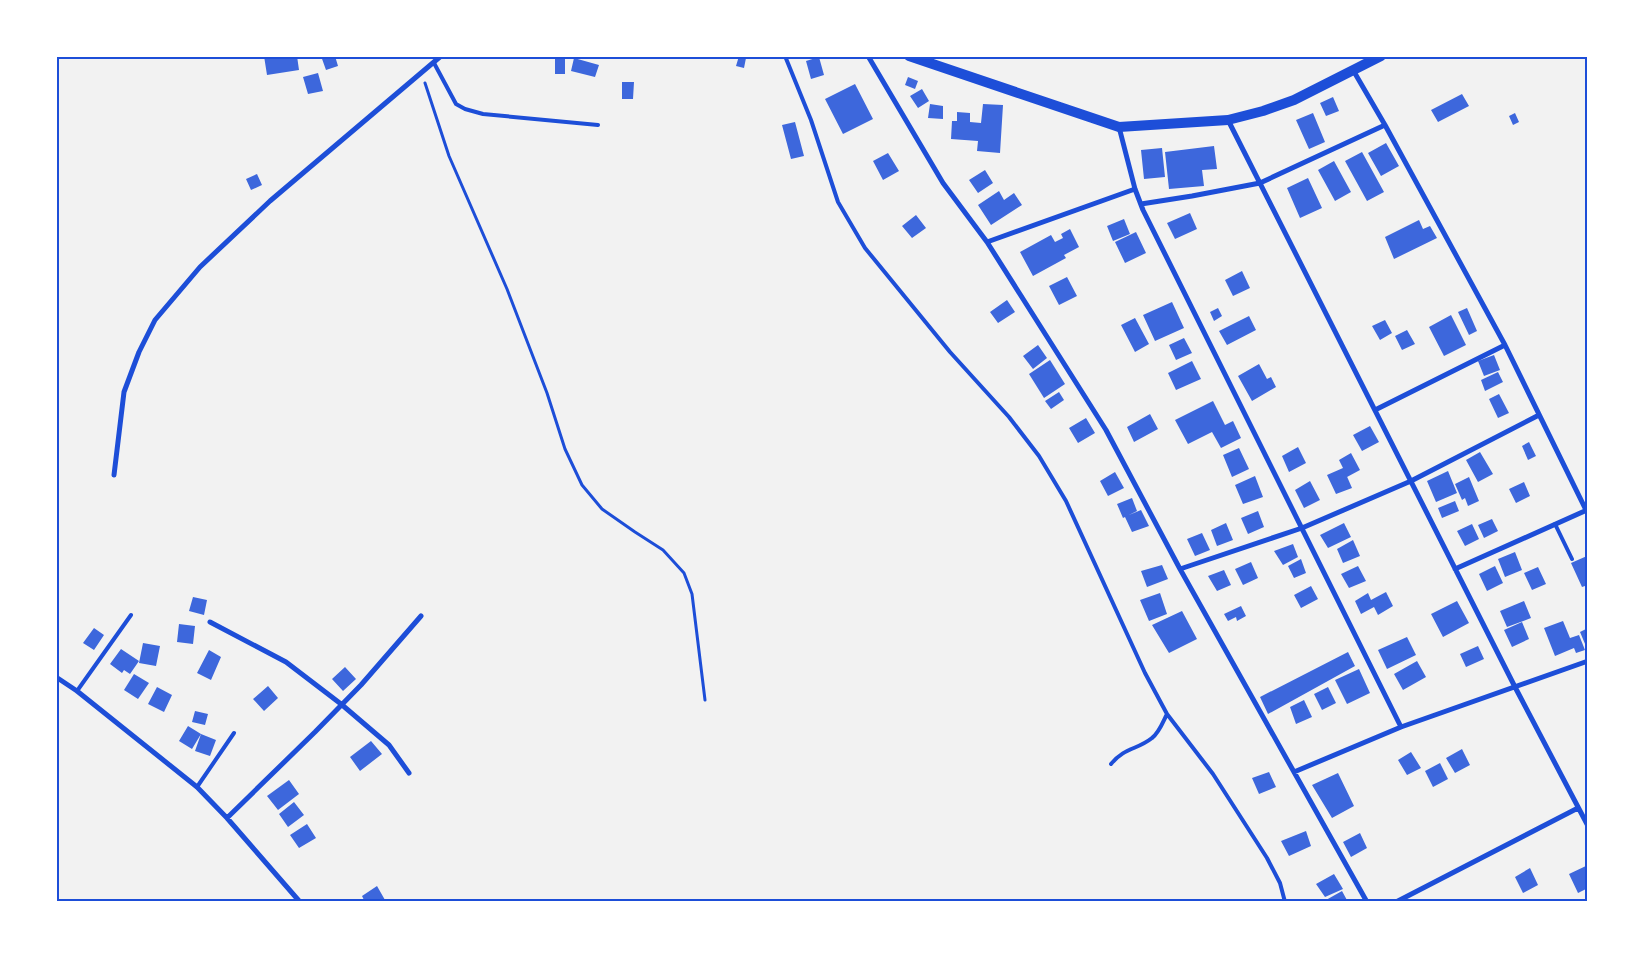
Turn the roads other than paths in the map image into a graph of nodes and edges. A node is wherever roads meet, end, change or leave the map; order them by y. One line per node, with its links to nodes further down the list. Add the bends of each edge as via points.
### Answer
1 (441, 56): 6 (street)
2 (785, 56): 35 (lane, via 811,120 838,202 865,248 1039,456 1066,501 1145,673)
3 (868, 56): 15 (street, via 942,183)
4 (909, 56): 11 (main road)
5 (1381, 56): 7 (main road)
6 (434, 63): 9 (lane, via 456,104 474,112); 19 (street, via 270,201 200,267 155,320 124,392)
7 (1353, 70): 8 (main road, via 1294,100); 10 (street)
8 (1228, 120): 11 (main road); 12 (street)
9 (598, 125)
10 (1385, 125): 12 (street); 16 (street)
11 (1119, 127): 13 (street)
12 (1260, 183): 14 (street); 17 (street)
13 (1134, 189): 14 (street); 15 (street)
14 (1141, 204): 23 (street)
15 (987, 242): 25 (street, via 1106,430)
16 (1505, 345): 17 (street); 18 (street)
17 (1375, 410): 20 (street)
18 (1539, 415): 20 (street); 21 (street)
19 (114, 475)
20 (1411, 481): 23 (street); 26 (street)
21 (1587, 510): 22 (street)
22 (1555, 524): 24 (lane); 26 (street)
23 (1302, 528): 25 (street); 36 (street)
24 (1572, 559)
25 (1180, 569): 39 (street)
26 (1455, 569): 32 (street)
27 (131, 614): 33 (lane)
28 (421, 616): 34 (street)
29 (210, 622): 34 (street, via 286,662)
30 (1588, 661): 32 (street)
31 (56, 677): 33 (street)
32 (1514, 687): 36 (street); 42 (street)
33 (77, 691): 41 (street)
34 (342, 704): 40 (street, via 389,745); 43 (street)
35 (1168, 714): 38 (lane, via 1152,738 1120,753); 46 (lane, via 1213,774 1267,858 1280,883)
36 (1401, 727): 39 (street)
37 (234, 733): 41 (lane)
38 (1111, 764)
39 (1294, 772): 47 (street)
40 (409, 774)
41 (197, 787): 43 (street)
42 (1578, 808): 44 (street); 48 (street)
43 (227, 818): 45 (street)
44 (1587, 825)
45 (300, 902)
46 (1285, 902)
47 (1367, 902)
48 (1396, 902)

